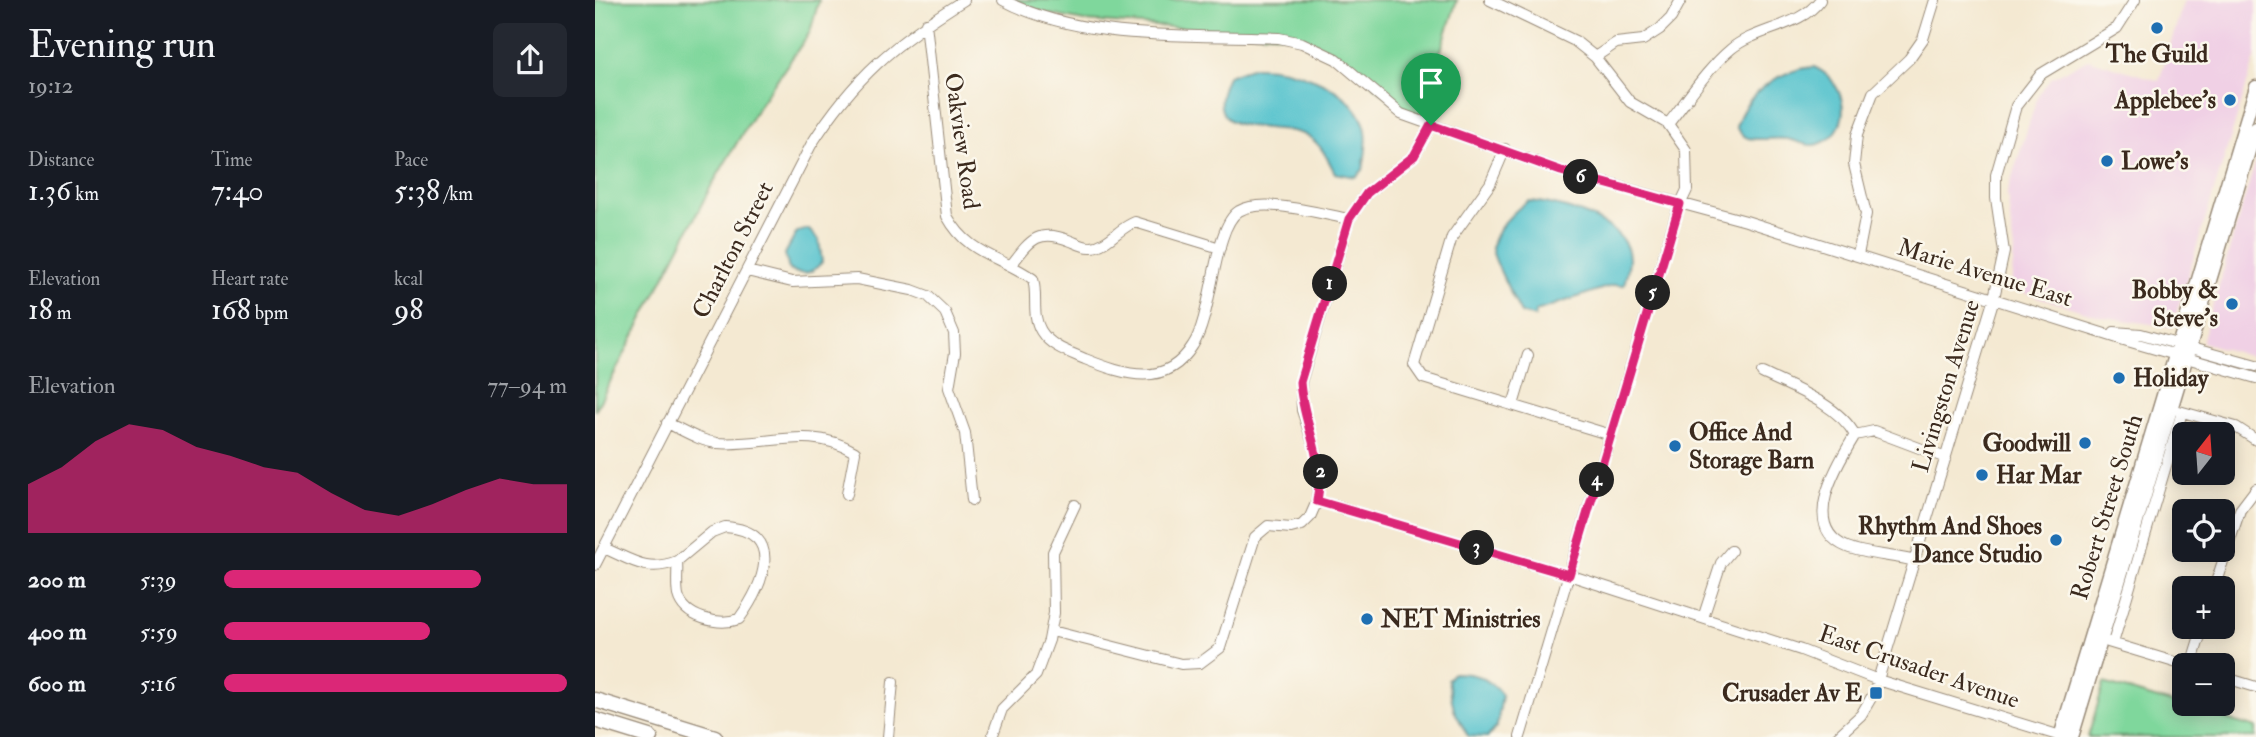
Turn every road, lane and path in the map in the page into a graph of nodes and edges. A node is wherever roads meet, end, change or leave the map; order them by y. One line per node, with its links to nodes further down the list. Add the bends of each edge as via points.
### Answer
1 (964, 0): 8 (street, Charlton Street)
2 (1003, 0): 12 (street, Marie Avenue East, via 1042,18 1083,27 1302,43 1336,59 1397,112)
3 (1490, 0): 9 (street, via 1575,41)
4 (1681, 0): 9 (street, via 1660,29 1643,40 1616,43)
5 (1820, 0): 11 (street, via 1804,14 1732,48)
6 (1935, 0): 18 (street, via 1923,39 1873,93 1857,135 1854,164 1866,214)
7 (2135, 0): 21 (street, Livingston Avenue, via 2117,28 2041,74 2016,106 1996,175 2004,252)
8 (926, 23): 19 (street, Oakview Road, via 947,216 970,247); 20 (street, Charlton Street, via 877,61 835,107)
9 (1595, 57): 11 (street, via 1630,102)
10 (2256, 87): 22 (main road, Robert Street South)
11 (1668, 124): 15 (street, via 1686,150 1687,190)
12 (1431, 125): 14 (street, Marie Avenue East); 16 (street, via 1414,156 1367,193)
13 (2256, 128): 22 (main road, Robert Street South)
14 (1505, 149): 15 (street, Marie Avenue East, via 1571,174); 27 (street, via 1490,184 1453,237 1414,365 1423,378)
15 (1680, 204): 18 (street, Marie Avenue East); 30 (street)
16 (1349, 219): 17 (street, Oakview Road, via 1266,205 1240,211 1224,230); 38 (street, via 1300,382 1302,410 1320,464)
17 (1220, 248): 19 (street, via 1135,222 1093,247 1055,235 1040,236); 19 (street, Oakview Road, via 1205,320 1195,343 1173,367 1145,377 1120,373 1051,342 1036,318 1033,279)
18 (1858, 255): 21 (street, Marie Avenue East)
19 (1012, 264)
20 (747, 271): 29 (street, Charlton Street); 37 (street, via 792,282 857,279 912,290 928,296 945,312 954,333 949,388 965,433)
21 (1994, 298): 22 (street, Marie Avenue East, via 2100,331 2141,334); 33 (street, Livingston Avenue)
22 (2182, 350): 24 (street, Marie Avenue East); 26 (street, Marie Avenue East); 28 (main road, Robert Street South); 36 (main road, Robert Street South)
23 (1528, 355): 27 (street)
24 (2256, 366)
25 (1762, 373): 31 (street, via 1848,422)
26 (2256, 378)
27 (1513, 405): 30 (street)
28 (2177, 410): 32 (street, via 2236,427); 40 (main road, Robert Street South); 51 (street)
29 (667, 423): 35 (street, via 717,443 810,437 837,441 855,452); 41 (street, Charlton Street)
30 (1611, 435): 46 (street)
31 (1855, 435): 33 (street, via 1874,431); 44 (street, via 1826,491 1823,518 1833,538 1847,547)
32 (2256, 440)
33 (1946, 458): 44 (street, Livingston Avenue)
34 (2256, 489): 47 (street, via 2240,510)
35 (847, 494)
36 (2132, 498): 40 (main road); 49 (main road, Robert Street South)
37 (972, 500)
38 (1317, 501): 46 (street, East Crusader Avenue); 50 (street, via 1302,524 1268,526 1255,537 1224,639 1202,667)
39 (1075, 505): 50 (street, via 1053,552)
40 (2141, 511): 51 (main road, Robert Street South)
41 (604, 548): 43 (street, via 659,569); 45 (street, Charlton Street)
42 (1731, 551): 48 (street, via 1721,563)
43 (677, 561): 43 (street, via 678,597 684,606 720,623 739,619 766,565 760,542 749,533 725,527)
44 (1915, 561): 53 (street, Livingston Avenue)
45 (595, 565)
46 (1569, 575): 48 (street, East Crusader Avenue); 65 (street)
47 (2218, 576)
48 (1703, 618): 53 (street, East Crusader Avenue)
49 (2094, 624): 51 (main road); 67 (main road, Robert Street South)
50 (1052, 631): 64 (street, via 1036,675 1002,709)
51 (2107, 642): 52 (street); 67 (main road, Robert Street South)
52 (2172, 661)
53 (1878, 680): 66 (street, Livingston Avenue, via 1861,715); 67 (street, East Crusader Avenue)
54 (2235, 681): 56 (street)
55 (893, 682): 63 (street)
56 (2256, 687)
57 (595, 700): 62 (highway)
58 (595, 709): 61 (highway)
59 (595, 720): 60 (highway)
60 (650, 737)
61 (700, 737)
62 (715, 737)
63 (888, 737)
64 (992, 737)
65 (1520, 737)
66 (1837, 737)
67 (2064, 737)

